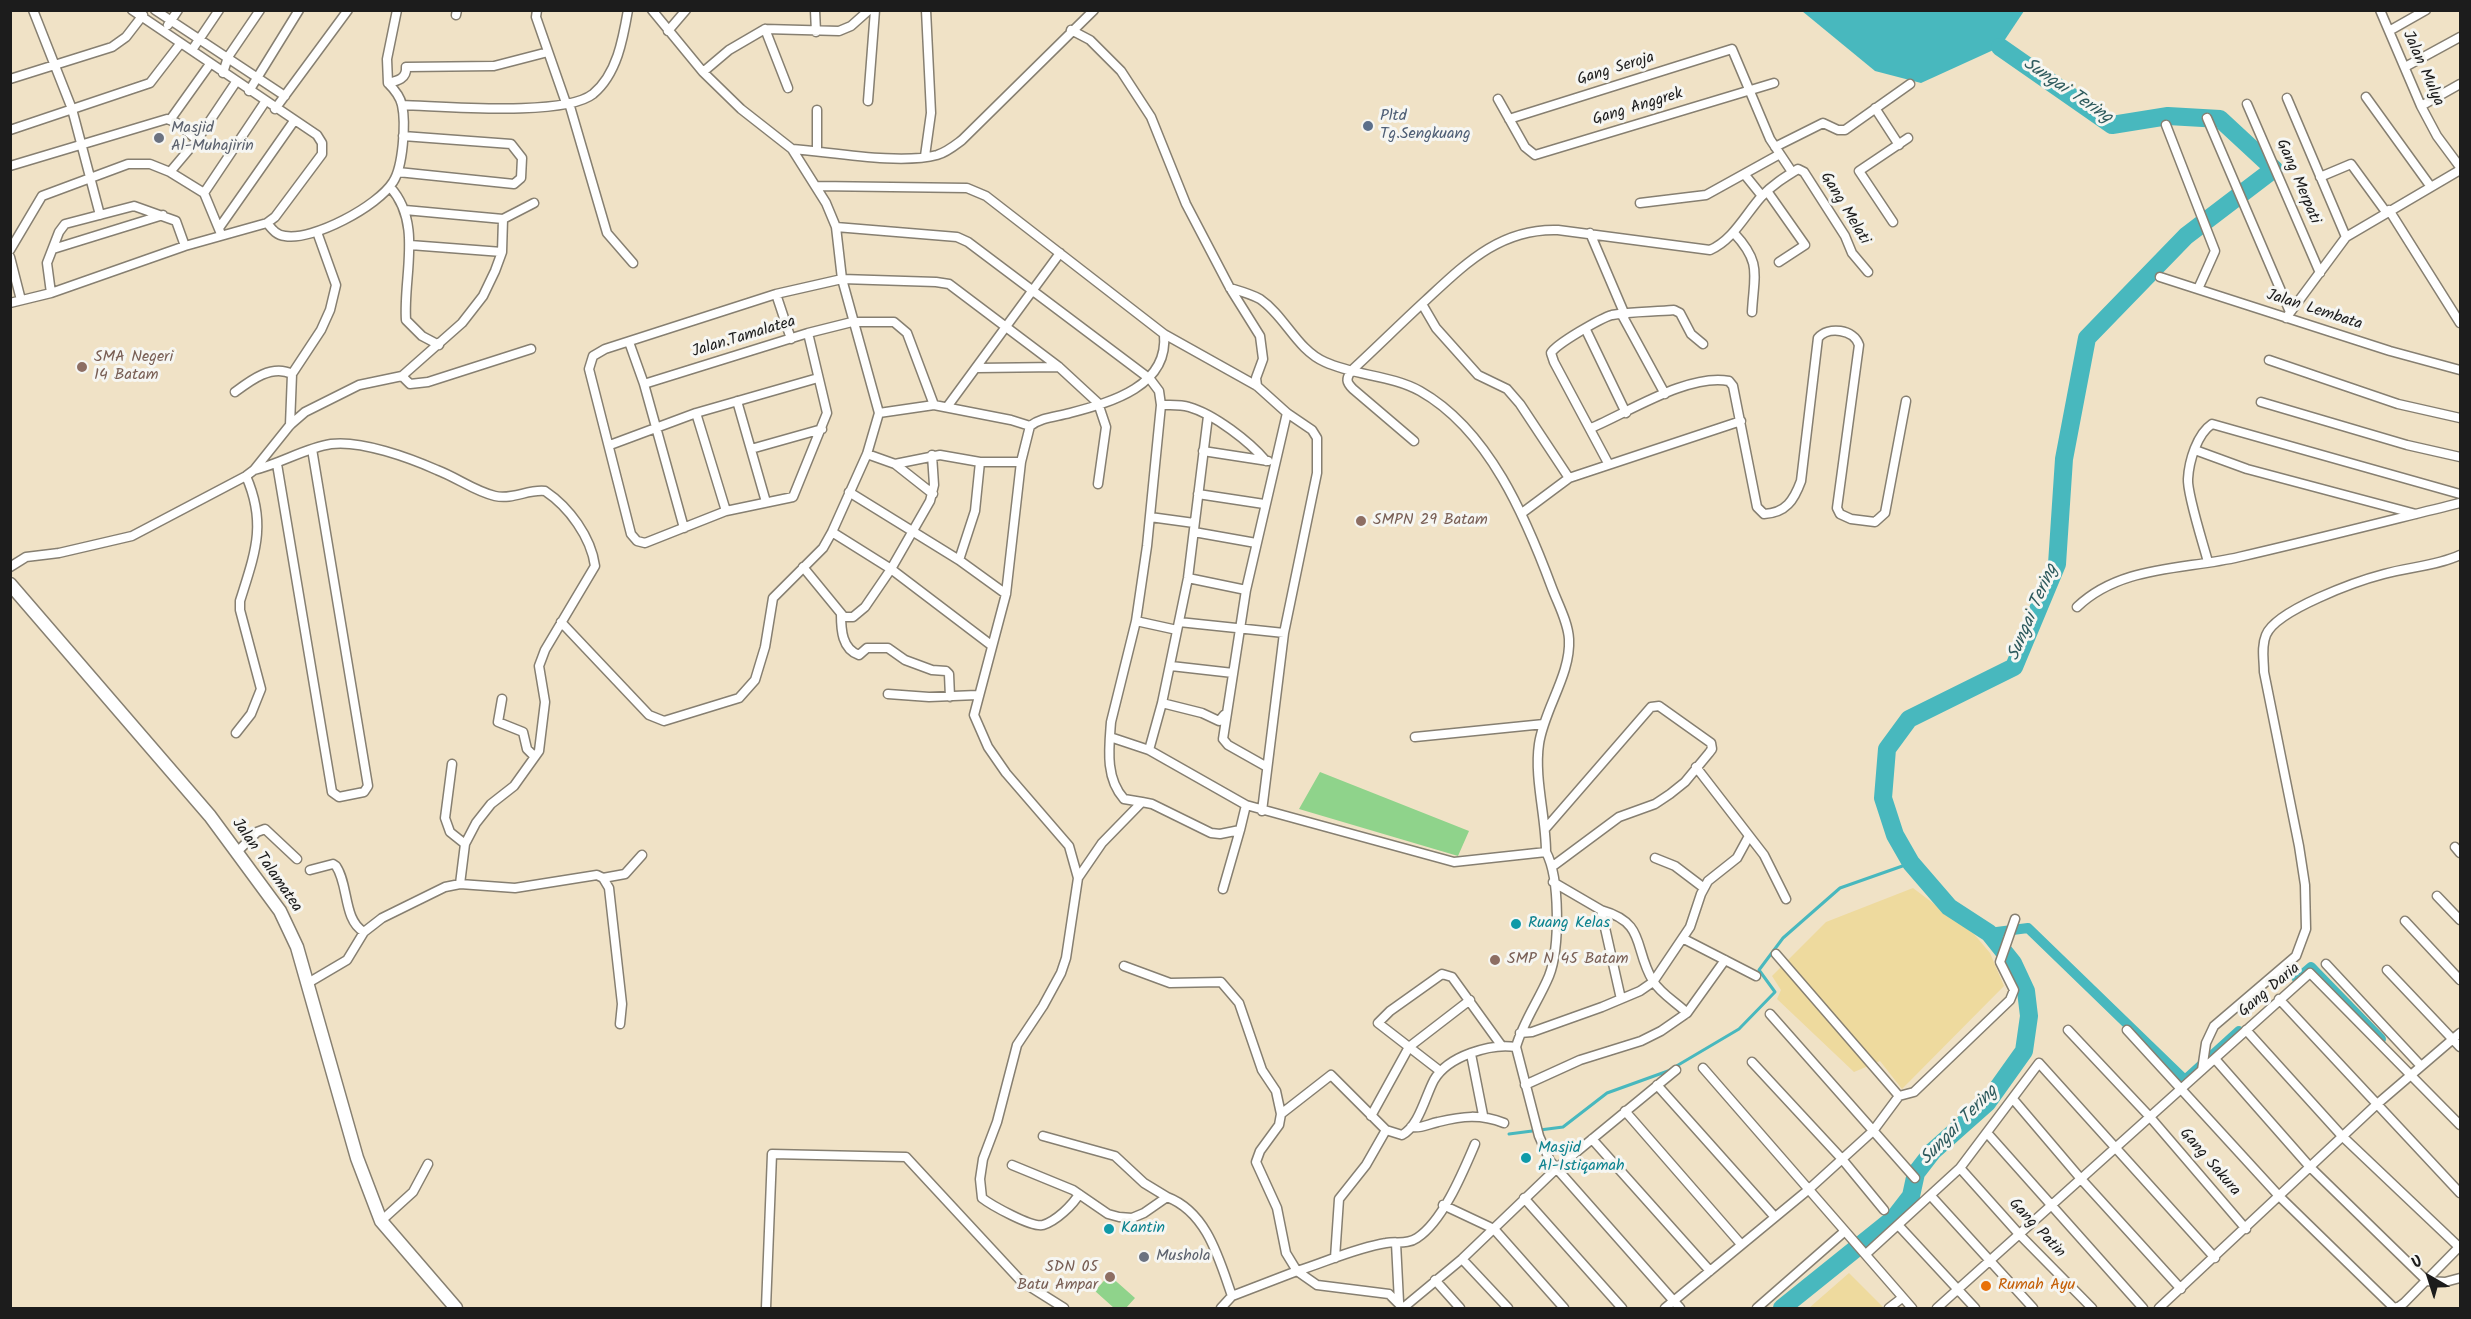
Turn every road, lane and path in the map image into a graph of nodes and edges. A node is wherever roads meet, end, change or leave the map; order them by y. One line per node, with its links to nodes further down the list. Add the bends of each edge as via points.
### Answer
1 (33, 10): 36 (street)
2 (155, 10): 22 (street)
3 (178, 10): 22 (street)
4 (219, 10): 30 (street)
5 (260, 10): 34 (street)
6 (299, 10): 40 (street)
7 (348, 10): 50 (street)
8 (397, 10): 43 (street, via 387,59)
9 (537, 10): 33 (street)
10 (628, 10): 56 (street, via 620,50 602,83 586,98)
11 (652, 10): 25 (street)
12 (686, 10): 25 (street)
13 (815, 10): 28 (street)
14 (869, 10): 28 (street, via 838,32)
15 (875, 10): 54 (street)
16 (926, 10): 78 (street, via 931,112)
17 (1094, 10): 24 (street)
18 (2380, 10): 26 (street, Jalan Mulya)
19 (2426, 10): 26 (street)
20 (133, 11): 21 (street)
21 (143, 15): 27 (street); 36 (street, via 120,43)
22 (171, 21): 27 (street); 30 (street)
23 (765, 29): 28 (street); 38 (street, via 729,50); 47 (street)
24 (1071, 30): 78 (street, via 962,140 947,151); 120 (street, via 1100,50 1137,92 1186,204)
25 (668, 31): 38 (street)
26 (2389, 31): 37 (street, Jalan Mulya)
27 (163, 32): 31 (street)
28 (816, 32)
29 (2460, 37): 37 (street)
30 (199, 40): 32 (street); 34 (street)
31 (180, 44): 32 (street); 61 (street, via 150,83)
32 (192, 50): 35 (street)
33 (549, 52): 43 (street, via 494,66 406,67 402,79); 56 (street)
34 (228, 57): 39 (street); 40 (street)
35 (210, 64): 39 (street); 66 (street)
36 (54, 65): 41 (street); 61 (street)
37 (2405, 67): 59 (street, Jalan Mulya)
38 (703, 72): 75 (street, via 741,109)
39 (223, 73): 42 (street)
40 (256, 77): 49 (street); 50 (street)
41 (10, 79)
42 (236, 82): 49 (street); 72 (street)
43 (388, 82): 58 (street)
44 (1774, 83): 48 (street, Gang Anggrek)
45 (1910, 84): 60 (street)
46 (2460, 84): 59 (street)
47 (788, 87)
48 (1749, 90): 65 (street, Gang Anggrek, via 1535,155 1525,147); 65 (street, Gang Seroja, via 1732,49); 76 (street)
49 (249, 91): 55 (street)
50 (285, 96): 62 (street)
51 (2366, 97): 89 (street)
52 (2287, 98): 86 (street)
53 (1498, 99): 65 (street)
54 (868, 101)
55 (265, 102): 62 (street); 90 (street)
56 (568, 103): 58 (street, via 545,109); 115 (street, via 602,221 607,233)
57 (2247, 104): 117 (street, Gang Merpati)
58 (402, 105): 70 (street)
59 (2421, 106): 80 (street, Jalan Mulya)
60 (1875, 108): 73 (street); 76 (street, via 1845,130 1823,123)
61 (72, 109): 69 (street); 74 (street)
62 (275, 109): 67 (street)
63 (817, 110): 77 (street)
64 (2207, 118): 130 (street)
65 (1509, 119)
66 (170, 120): 72 (street); 74 (street)
67 (294, 122): 100 (street, via 317,135 322,154); 102 (street)
68 (2166, 124): 121 (street, via 2215,251)
69 (10, 130)
70 (403, 136): 82 (street); 82 (street, via 511,144 522,158 521,178 514,184)
71 (1908, 138): 73 (street)
72 (197, 140): 81 (street)
73 (1899, 145): 99 (street, via 1859,171)
74 (81, 147): 79 (street); 85 (street)
75 (792, 149): 77 (street); 87 (street)
76 (1777, 150): 83 (street); 84 (street)
77 (817, 151): 78 (street, via 900,158)
78 (925, 156)
79 (10, 166)
80 (2460, 169): 89 (street)
81 (170, 172): 85 (street, via 140,163); 90 (street)
82 (398, 172): 88 (street)
83 (1792, 172): 91 (street); 116 (street, Gang Melati, via 1804,172 1852,253)
84 (1745, 175): 91 (street); 93 (street, via 1706,195)
85 (90, 177): 96 (street); 110 (street, via 38,198)
86 (2320, 177): 95 (street, via 2351,164); 106 (street)
87 (816, 186): 101 (street); 112 (street, via 967,188 986,196)
88 (390, 187): 94 (street); 103 (street, via 353,214)
89 (2431, 187): 95 (street)
90 (204, 193): 102 (street)
91 (1764, 194): 105 (street); 114 (street, via 1805,245)
92 (534, 203): 98 (street)
93 (1640, 203)
94 (405, 210): 98 (street); 107 (street)
95 (2387, 211): 106 (street); 132 (street, via 2438,283)
96 (100, 215): 97 (street, via 134,206); 109 (street, via 65,224)
97 (164, 215): 108 (street, via 178,223); 109 (street)
98 (503, 219): 111 (street)
99 (1893, 222)
100 (267, 223): 102 (street); 103 (street, via 286,237)
101 (836, 226): 119 (street); 122 (street, via 957,237 980,248)
102 (220, 231): 108 (street)
103 (317, 232): 147 (street, via 336,285 321,330)
104 (1590, 233): 105 (street, via 1710,250); 127 (street, via 1542,229 1503,239 1469,260); 129 (street)
105 (1734, 233): 128 (street, via 1748,247 1755,262)
106 (2346, 237): 117 (street)
107 (410, 245): 111 (street); 140 (street, via 406,321)
108 (185, 246): 123 (street)
109 (52, 249): 123 (street, via 46,263)
110 (10, 250)
111 (502, 252): 140 (street, via 483,297)
112 (1060, 253): 122 (street); 136 (street)
113 (10, 257): 125 (street)
114 (1779, 262)
115 (633, 263)
116 (1868, 272)
117 (2320, 273): 130 (street)
118 (2160, 277): 121 (street, Jalan Lembata)
119 (842, 279): 124 (street); 131 (street); 133 (street, via 948,284)
120 (1230, 288): 146 (street, via 1265,303 1315,357); 152 (street, via 1260,336 1263,359)
121 (2198, 289): 130 (street, Jalan Lembata)
122 (1032, 290): 133 (street); 150 (street)
123 (51, 293): 125 (street)
124 (776, 294): 137 (street); 138 (street)
125 (21, 300): 126 (street)
126 (10, 303)
127 (1422, 304): 146 (street); 190 (street, via 1436,328 1478,375 1507,389 1520,404)
128 (1752, 312)
129 (1624, 315): 134 (street, via 1611,316); 139 (street, via 1678,311 1688,330); 154 (street)
130 (2288, 315): 145 (street, Jalan Lembata)
131 (852, 322): 135 (street, Jalan.Tamalatea); 159 (street, Jalan.Tamalatea, via 894,322 904,329); 164 (street)
132 (2460, 323)
133 (1005, 327): 143 (street); 144 (street)
134 (1586, 330): 162 (street); 171 (street, via 1561,342 1551,353)
135 (808, 333): 137 (street, Jalan.Tamalatea); 149 (street)
136 (1164, 334): 150 (street, via 1164,352); 152 (street)
137 (791, 339): 151 (street, Jalan.Tamalatea)
138 (629, 342): 151 (street); 175 (street, via 605,349 589,363)
139 (1703, 344)
140 (439, 345): 148 (street)
141 (531, 349): 148 (street, via 428,382 410,384)
142 (2269, 360): 167 (street, via 2398,404)
143 (1059, 367): 144 (street); 158 (street)
144 (977, 368): 161 (street)
145 (2460, 370)
146 (1351, 371): 174 (street, via 1348,384); 200 (street, via 1392,379 1437,403 1482,450)
147 (292, 374): 153 (street, via 274,370); 169 (street)
148 (402, 376): 169 (street, via 359,385 325,400)
149 (818, 378): 155 (street); 172 (street, via 827,406)
150 (1150, 379): 158 (street); 160 (street, via 1159,391)
151 (644, 384): 173 (street)
152 (1257, 386): 165 (street)
153 (235, 392)
154 (1665, 394): 162 (street); 168 (street, via 1706,380 1729,381)
155 (737, 401): 163 (street); 177 (street)
156 (1906, 401): 168 (street, via 1885,513 1875,522 1851,519 1837,508 1859,345 1856,337 1839,330 1818,338 1801,481 1792,501 1776,513 1764,514 1757,507)
157 (2261, 402): 182 (street)
158 (1098, 404): 170 (street); 191 (street, via 1106,427)
159 (934, 405): 161 (street); 164 (street)
160 (1161, 405): 166 (street, via 1184,406); 202 (street)
161 (947, 407): 170 (street)
162 (1626, 412): 171 (street)
163 (696, 413): 173 (street); 199 (street)
164 (879, 413): 180 (street)
165 (1287, 413): 185 (street); 224 (street, via 1315,433 1319,445 1317,473)
166 (1208, 417): 179 (street); 185 (street)
167 (2460, 418)
168 (1741, 421): 186 (street)
169 (290, 425): 189 (street)
170 (1030, 426): 184 (street)
171 (1591, 428): 186 (street)
172 (822, 429): 177 (street); 196 (street, via 793,497)
173 (655, 430): 175 (street); 203 (street)
174 (1414, 441)
175 (610, 445): 203 (street, via 634,538 645,543)
176 (312, 449): 187 (street); 187 (street, via 368,786 364,792 339,797 332,792); 221 (street, via 331,444 360,446 438,470 471,489 495,496 512,497 537,490 551,495 582,530 591,545 595,566)
177 (751, 449): 196 (street)
178 (2195, 450): 195 (street, via 2209,426 2227,426); 201 (street, via 2247,470); 210 (street, via 2188,481)
179 (1203, 451): 185 (street); 194 (street)
180 (867, 454): 188 (street); 192 (street)
181 (932, 455): 183 (street); 188 (street); 193 (street)
182 (2460, 457)
183 (980, 462): 184 (street); 209 (street, via 975,511)
184 (1021, 462): 217 (street)
185 (1270, 462): 198 (street)
186 (1608, 463): 190 (street)
187 (277, 464): 189 (street)
188 (895, 464): 193 (street)
189 (250, 473): 211 (street, via 132,536 59,553 26,556); 235 (street, via 259,529 240,610 261,689 251,714)
190 (1569, 478): 200 (street)
191 (1098, 484)
192 (849, 492): 205 (street); 206 (street)
193 (933, 494): 206 (street)
194 (1198, 494): 198 (street); 204 (street)
195 (2460, 494)
196 (766, 502): 199 (street)
197 (2460, 503): 201 (street)
198 (1264, 504): 207 (street)
199 (726, 511): 203 (street)
200 (1522, 513): 234 (street, via 1568,631 1565,667)
201 (2416, 514): 210 (street)
202 (1150, 517): 204 (street); 220 (street)
203 (684, 528)
204 (1194, 528): 207 (street); 214 (street)
205 (832, 532): 212 (street, via 823,548); 213 (street)
206 (912, 532): 209 (street); 213 (street)
207 (1256, 543): 216 (street)
208 (2460, 555): 301 (street, via 2340,588 2282,618 2266,634 2264,672 2299,846 2306,929 2296,956 2214,1026 2206,1042)
209 (959, 560): 217 (street)
210 (2208, 562): 218 (street, via 2126,578 2087,597)
211 (10, 567)
212 (803, 567): 219 (street); 221 (street, via 773,598 765,647 755,680 747,691 724,704 664,721 649,715)
213 (891, 569): 219 (street, via 865,607 850,618); 225 (street)
214 (1188, 578): 216 (street); 222 (street)
215 (10, 584): 250 (street, Jalan Talamatea)
216 (1245, 590): 223 (street)
217 (1006, 594): 225 (street)
218 (2077, 607)
219 (841, 614): 230 (street, via 844,641 855,654 862,654 867,648 888,648 905,660 946,671)
220 (1136, 621): 222 (street); 236 (street)
221 (561, 622): 239 (street, via 539,666 545,702 539,751)
222 (1178, 626): 223 (street); 226 (street)
223 (1240, 629): 224 (street); 227 (street)
224 (1284, 633): 241 (street)
225 (991, 645): 229 (street)
226 (1170, 666): 227 (street); 232 (street)
227 (1233, 673): 233 (street)
228 (888, 694): 230 (street)
229 (977, 695): 230 (street); 258 (street, via 974,715 988,747 1029,802 1064,837)
230 (950, 696)
231 (502, 699): 239 (street, via 498,722 523,732 526,749)
232 (1162, 703): 233 (street, via 1219,721); 238 (street)
233 (1224, 715): 241 (street, via 1225,742)
234 (1544, 724): 237 (street); 246 (street, via 1538,761)
235 (236, 733)
236 (1110, 737): 238 (street); 243 (street, via 1110,765 1117,788 1124,799)
237 (1415, 737)
238 (1149, 750): 244 (street)
239 (534, 756): 249 (street, via 514,786 491,804 476,823)
240 (452, 764): 249 (street, via 445,818 450,832)
241 (1268, 767): 245 (street)
242 (1696, 767): 246 (street, via 1712,749 1711,742 1655,705); 248 (street); 255 (street, via 1670,794 1655,804 1618,817)
243 (1142, 802): 247 (street, via 1211,832); 258 (street, via 1102,843)
244 (1246, 805): 245 (street); 247 (street)
245 (1262, 811): 251 (street, via 1454,862)
246 (1546, 828): 251 (street)
247 (1240, 830): 262 (street)
248 (1749, 836): 261 (street, via 1737,858); 264 (street, via 1773,869)
249 (465, 844): 260 (street)
250 (238, 851): 254 (street, via 258,832 268,830); 279 (street, Jalan Talamatea, via 286,922)
251 (1546, 852): 255 (street)
252 (642, 855): 257 (street, via 625,874)
253 (1655, 858): 261 (street, via 1675,866)
254 (297, 859)
255 (1553, 866): 259 (street)
256 (310, 870): 269 (street, via 336,866 352,919)
257 (603, 878): 260 (street, via 597,875 515,888); 285 (street, via 609,888 622,1004)
258 (1078, 878): 337 (street, via 1061,973 1017,1045 980,1179 982,1198 1004,1214 1037,1225 1043,1225 1074,1203)
259 (1553, 882): 265 (street); 289 (street, via 1554,959)
260 (460, 884): 269 (street, via 445,887 382,918)
261 (1704, 888): 270 (street)
262 (1223, 890)
263 (2437, 896): 267 (street)
264 (1786, 899)
265 (1601, 910): 278 (street, via 1634,928); 280 (street)
266 (2015, 919): 308 (street, via 2001,968 2014,990 2010,1000 1914,1092)
267 (2460, 920)
268 (2405, 921): 277 (street)
269 (364, 932): 279 (street, via 346,960)
270 (1684, 939): 272 (street); 278 (street)
271 (1776, 954): 308 (street)
272 (1725, 960): 276 (street); 283 (street)
273 (2326, 964): 299 (street)
274 (1124, 966): 312 (street, via 1170,983 1225,985 1239,1003 1262,1070 1276,1090)
275 (2387, 970): 291 (street)
276 (1756, 976)
277 (2460, 980)
278 (1653, 982): 280 (street); 283 (street)
279 (308, 983): 346 (street, Jalan Talamatea, via 357,1158)
280 (1621, 999): 289 (street)
281 (2278, 999): 288 (street, Gang Daria); 304 (street, Gang Daria, via 2311,973); 310 (street)
282 (1470, 1000): 292 (street); 293 (street); 293 (street, via 1446,973 1390,1011 1378,1023)
283 (1687, 1013): 305 (street, via 1641,1041 1580,1060)
284 (1770, 1014): 320 (street)
285 (620, 1024)
286 (2068, 1030): 315 (street, Gang Sakura)
287 (2127, 1030): 307 (street)
288 (2246, 1030): 297 (street, Gang Daria); 323 (street)
289 (1520, 1033): 294 (street)
290 (2460, 1033): 291 (street)
291 (2452, 1040): 295 (street); 299 (street)
292 (1501, 1045): 294 (street); 296 (street)
293 (1409, 1047): 303 (street); 314 (street)
294 (1516, 1047): 305 (street)
295 (2460, 1047)
296 (1471, 1054): 303 (street); 313 (street)
297 (2216, 1059): 301 (street, Gang Daria); 330 (street)
298 (1752, 1062): 327 (street)
299 (2420, 1067): 304 (street)
300 (1703, 1068): 335 (street)
301 (2202, 1068): 307 (street, Gang Daria)
302 (1676, 1070): 306 (street)
303 (1440, 1071): 318 (street)
304 (2412, 1075): 310 (street); 317 (street, Gang Daria)
305 (1525, 1084): 331 (street, via 1539,1136)
306 (1657, 1085): 311 (street); 345 (street)
307 (2181, 1088): 315 (street, Gang Daria); 339 (street)
308 (1899, 1096): 320 (street)
309 (2013, 1099): 321 (street); 326 (street, via 2034,1066 2041,1064); 334 (street)
310 (2376, 1105): 323 (street); 336 (street)
311 (1625, 1111): 324 (street); 353 (street)
312 (1281, 1113): 314 (street, via 1331,1075); 360 (street, via 1279,1125 1256,1162 1277,1208 1286,1253)
313 (1483, 1115): 316 (street); 318 (street)
314 (1371, 1116): 319 (street)
315 (2150, 1117): 326 (street, Gang Daria); 349 (street, Gang Sakura)
316 (1504, 1123)
317 (2460, 1125)
318 (1411, 1127): 319 (street, via 1398,1136)
319 (1386, 1130): 356 (street, via 1339,1199)
320 (1873, 1131): 327 (street); 333 (street)
321 (1988, 1134): 332 (street); 343 (street)
322 (1043, 1136): 340 (street, via 1115,1156 1144,1184)
323 (2342, 1136): 330 (street); 354 (street)
324 (1592, 1139): 331 (street); 361 (street)
325 (1475, 1144): 342 (street)
326 (2115, 1147): 334 (street, Gang Daria); 357 (street)
327 (1842, 1159): 335 (street); 344 (street)
328 (429, 1164): 346 (street, via 413,1192)
329 (1012, 1165): 337 (street)
330 (2310, 1167): 339 (street); 364 (street)
331 (1557, 1168): 341 (street); 370 (street)
332 (1960, 1168): 338 (street); 351 (street, Gang Patin)
333 (1914, 1178)
334 (2081, 1179): 343 (street, Gang Daria); 365 (street)
335 (1808, 1190): 345 (street); 350 (street)
336 (2460, 1192)
337 (1079, 1194): 340 (street, via 1108,1214 1125,1217 1144,1213)
338 (1931, 1196): 347 (street); 359 (street)
339 (2279, 1196): 349 (street); 364 (street, via 2393,1307 2400,1307)
340 (1167, 1197): 367 (street, via 1179,1201 1208,1234)
341 (1524, 1198): 348 (street); 378 (street)
342 (1443, 1205): 348 (street); 352 (street, via 1417,1238)
343 (2050, 1206): 351 (street, Gang Daria); 386 (street)
344 (1884, 1210)
345 (1774, 1216): 353 (street)
346 (381, 1221): 371 (street, Jalan Talamatea)
347 (1899, 1226): 355 (street); 366 (street)
348 (1494, 1229): 358 (street); 377 (street)
349 (2246, 1229): 357 (street)
350 (1845, 1231): 355 (street); 379 (street)
351 (2019, 1234): 359 (street, Gang Daria); 385 (street, Gang Patin)
352 (1396, 1243): 356 (street, via 1377,1244); 369 (street)
353 (1740, 1244): 361 (street)
354 (2460, 1246): 364 (street)
355 (1864, 1252): 368 (street)
356 (1335, 1258): 360 (street)
357 (2215, 1258): 365 (street)
358 (1462, 1259): 363 (street); 376 (street)
359 (1989, 1261): 366 (street, Gang Daria); 384 (street)
360 (1297, 1271): 367 (street); 369 (street, via 1317,1285 1389,1294)
361 (1710, 1271): 370 (street)
362 (2460, 1278): 364 (street)
363 (1435, 1280): 369 (street); 375 (street)
364 (2427, 1281)
365 (2181, 1289): 387 (street)
366 (1958, 1292): 382 (street, Gang Daria); 383 (street)
367 (1232, 1296): 374 (street)
368 (1902, 1298): 380 (street); 381 (street)
369 (1402, 1306)
370 (1671, 1307)
371 (456, 1308)
372 (766, 1308): 373 (street, via 772,1154 906,1157 1021,1281)
373 (1064, 1308)
374 (1221, 1308)
375 (1460, 1308)
376 (1508, 1308)
377 (1564, 1308)
378 (1622, 1308)
379 (1757, 1308)
380 (1889, 1308)
381 (1912, 1308)
382 (1937, 1308)
383 (1975, 1308)
384 (2033, 1308)
385 (2092, 1308)
386 (2143, 1308)
387 (2159, 1308)

